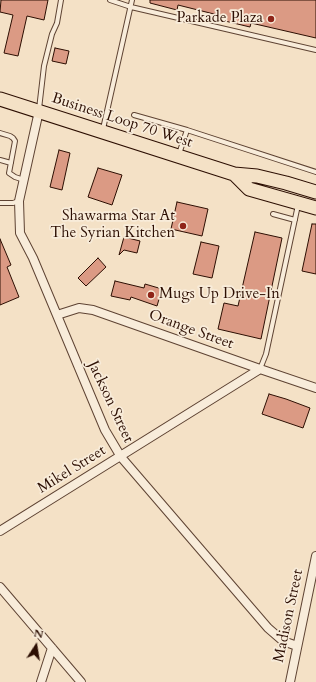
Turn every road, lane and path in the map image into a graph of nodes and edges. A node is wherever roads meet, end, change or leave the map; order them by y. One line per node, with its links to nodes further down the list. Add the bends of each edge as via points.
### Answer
1 (61, 0): 7 (lane, via 44,66)
2 (110, 0): 4 (lane)
3 (132, 0): 4 (lane)
4 (131, 7): 5 (lane); 10 (lane)
5 (316, 50)
6 (0, 99): 7 (main road, Business Loop 70 West)
7 (39, 111): 10 (main road, Business Loop 70 West); 17 (street, Jackson Street)
8 (134, 115): 9 (lane)
9 (187, 130): 12 (lane); 15 (lane)
10 (102, 131): 12 (main road, Business Loop 70 West)
11 (0, 133): 14 (lane, via 13,138 16,144)
12 (178, 156): 16 (main road, Business Loop 70 West)
13 (0, 160): 14 (lane)
14 (11, 163): 17 (lane, via 9,173)
15 (316, 172)
16 (234, 174): 18 (main road, Business Loop 70 West, via 257,176); 21 (main road, Business Loop 70 West, via 249,189)
17 (24, 180): 19 (street, Jackson Street)
18 (316, 192)
19 (19, 201): 20 (lane); 25 (street, Jackson Street, via 20,232)
20 (0, 203)
21 (299, 203): 22 (main road, Business Loop 70 West); 24 (lane)
22 (316, 208)
23 (273, 214): 24 (lane)
24 (295, 220): 26 (lane, via 266,354)
25 (57, 315): 26 (street, Orange Street, via 79,308 94,310); 28 (street, Jackson Street, via 104,430)
26 (260, 369): 27 (street, Orange Street); 28 (street, Mikel Street)
27 (316, 388)
28 (121, 457): 29 (street, Mikel Street); 32 (street, Jackson Street, via 268,628 282,640)
29 (0, 531)
30 (315, 562): 32 (street, Madison Street)
31 (0, 587): 33 (street)
32 (297, 646): 36 (street, Madison Street)
33 (52, 648): 34 (street); 35 (street)
34 (41, 682)
35 (81, 682)
36 (290, 682)

